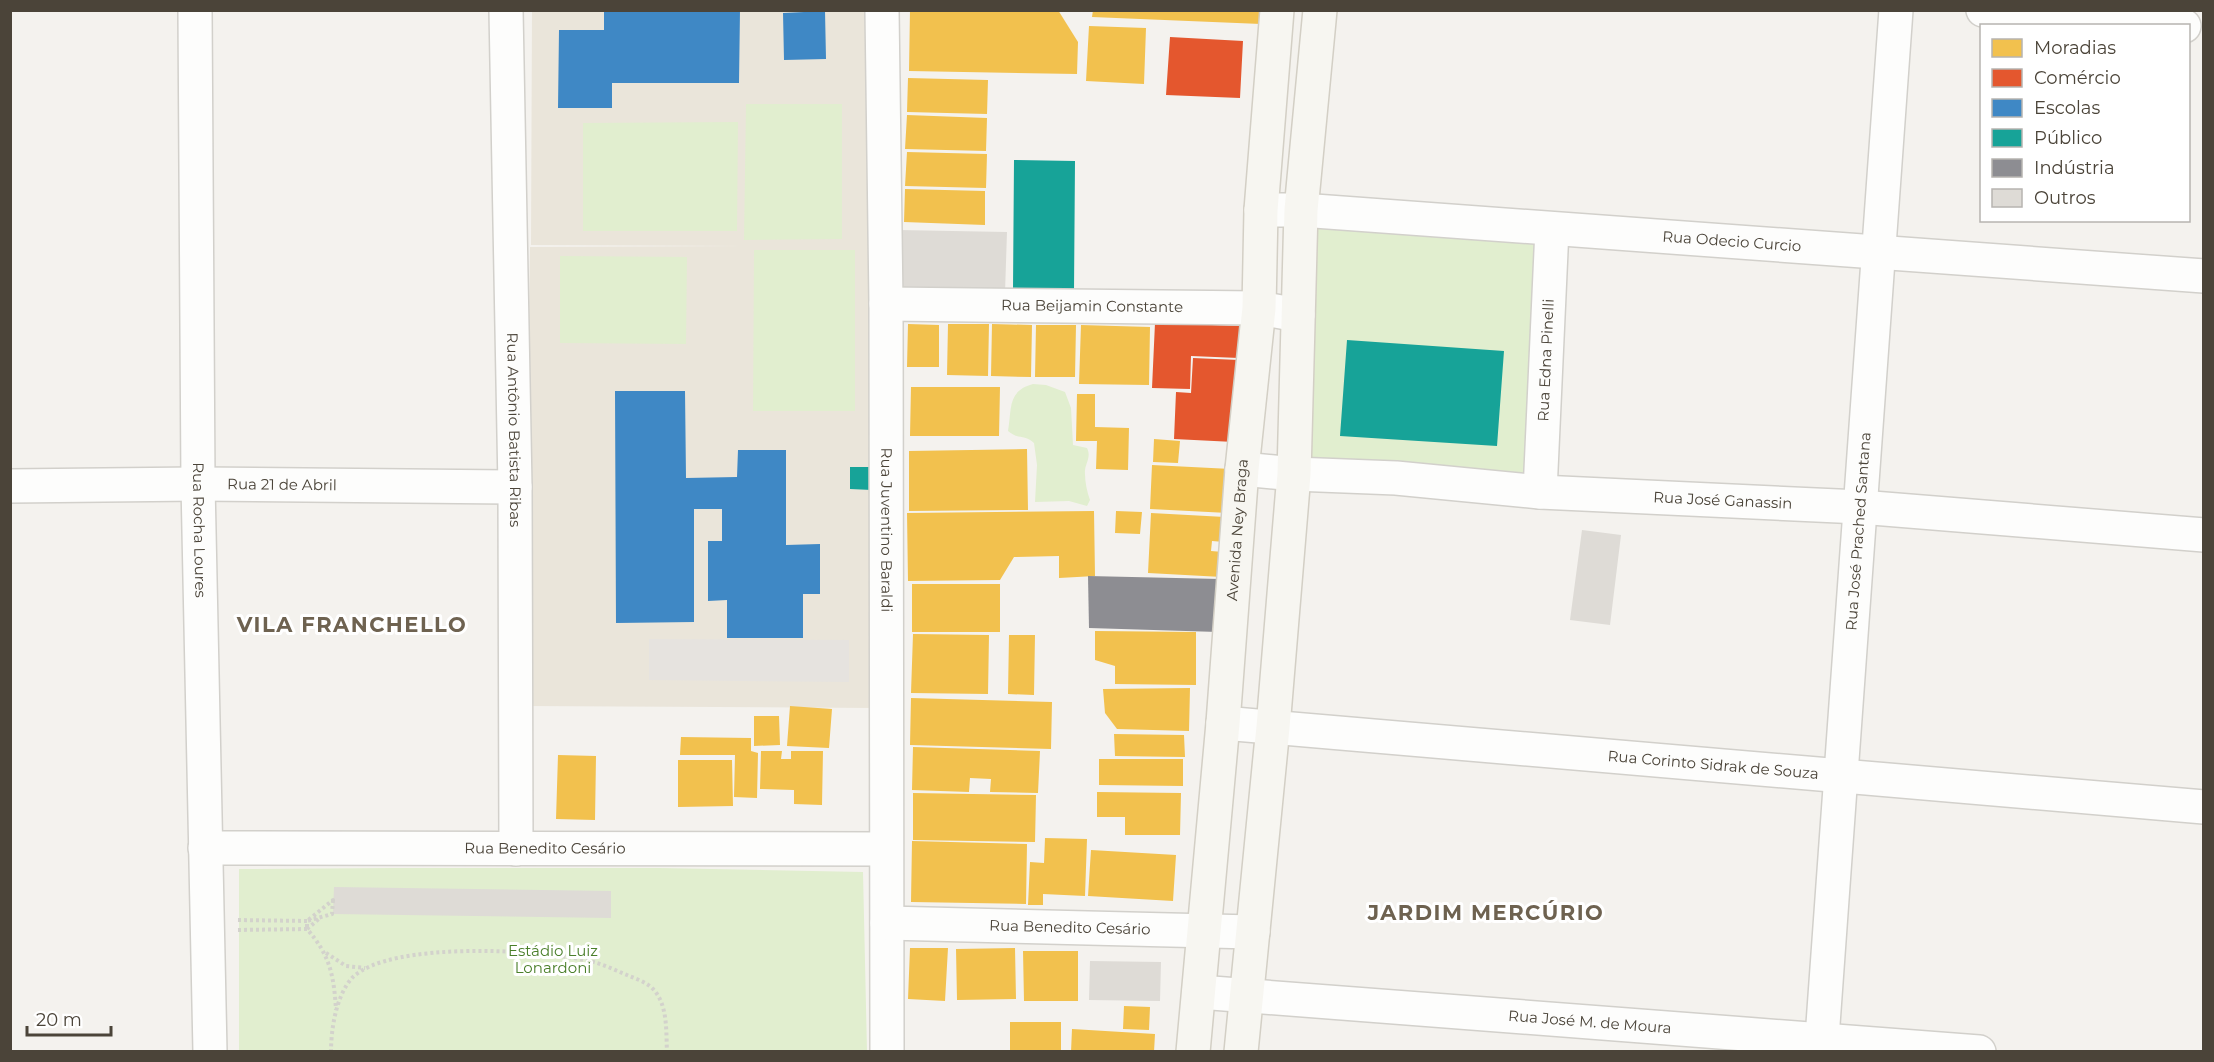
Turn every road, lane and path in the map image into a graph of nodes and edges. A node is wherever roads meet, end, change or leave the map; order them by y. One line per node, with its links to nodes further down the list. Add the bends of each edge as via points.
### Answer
1 (195, 10): 19 (street, Rua Rocha Loures)
2 (506, 10): 21 (street, Rua Antônio Batista Ribas)
3 (882, 10): 14 (street, Rua Juventino Baraldi)
4 (1277, 10): 9 (street, Avenida Ney Braga)
5 (1320, 10): 10 (street)
6 (1896, 10): 12 (street, Rua José Prached Santana)
7 (1983, 10): 8 (street)
8 (2159, 24)
9 (1261, 210): 10 (street, Rua Odecio Curcio); 15 (street, Avenida Ney Braga)
10 (1300, 210): 11 (street, Rua Odecio Curcio); 16 (street)
11 (1552, 229): 12 (street, Rua Odecio Curcio); 22 (street, Rua Edna Pinelli)
12 (1879, 253): 13 (street, Rua Odecio Curcio); 23 (street, Rua José Prached Santana)
13 (2204, 276)
14 (886, 304): 15 (street, Rua Beijamin Constante); 31 (street, Rua Juventino Baraldi)
15 (1259, 308): 16 (street, Rua Beijamin Constante); 17 (street, Avenida Ney Braga)
16 (1298, 315): 18 (street)
17 (1242, 469): 18 (street, Rua José Ganassin); 25 (street, Avenida Ney Braga)
18 (1294, 474): 22 (street, Rua José Ganassin, via 1396,478); 26 (street)
19 (198, 484): 20 (street, Rua 21 de Abril); 21 (street, Rua 21 de Abril); 29 (street, Rua Rocha Loures)
20 (10, 486)
21 (515, 487): 30 (street, Rua Antônio Batista Ribas)
22 (1540, 492): 23 (street, Rua José Ganassin)
23 (1860, 507): 24 (street, Rua José Ganassin); 27 (street, Rua José Prached Santana)
24 (2204, 535)
25 (1223, 723): 26 (street, Rua Corinto Sidrak de Souza); 37 (street, Avenida Ney Braga)
26 (1273, 727): 27 (street, Rua Corinto Sidrak de Souza); 38 (street)
27 (1841, 776): 28 (street, Rua Corinto Sidrak de Souza); 44 (street, Rua José Prached Santana)
28 (2204, 807)
29 (205, 848): 30 (street, Rua Benedito Cesário); 35 (street, Rua Rocha Loures)
30 (516, 849): 31 (street, Rua Benedito Cesário)
31 (886, 849): 34 (street, Rua Juventino Baraldi)
32 (321, 917): 33 (path); 33 (path, via 332,914 333,900); 36 (path)
33 (307, 921): 35 (path); 36 (path)
34 (887, 923): 37 (street, Rua Benedito Cesário); 48 (street, Rua Juventino Baraldi)
35 (207, 926): 36 (path); 45 (street, Rua Rocha Loures)
36 (307, 929): 39 (path)
37 (1203, 931): 38 (street, Rua Benedito Cesário); 41 (street, Avenida Ney Braga)
38 (1253, 932): 42 (street)
39 (325, 952): 40 (path, via 346,966); 43 (path, via 335,986)
40 (365, 968): 43 (path, via 347,985); 47 (path, via 401,956 469,951 531,953 596,963 644,981 654,990 664,1011)
41 (1198, 992): 42 (street, Rua José M. de Moura); 49 (street, Avenida Ney Braga)
42 (1247, 996): 44 (street, Rua José M. de Moura); 50 (street)
43 (336, 1014): 46 (path)
44 (1821, 1046): 51 (street, Rua José M. de Moura)
45 (210, 1052)
46 (331, 1052)
47 (667, 1052)
48 (887, 1052)
49 (1193, 1052)
50 (1241, 1052)
51 (1979, 1052)

